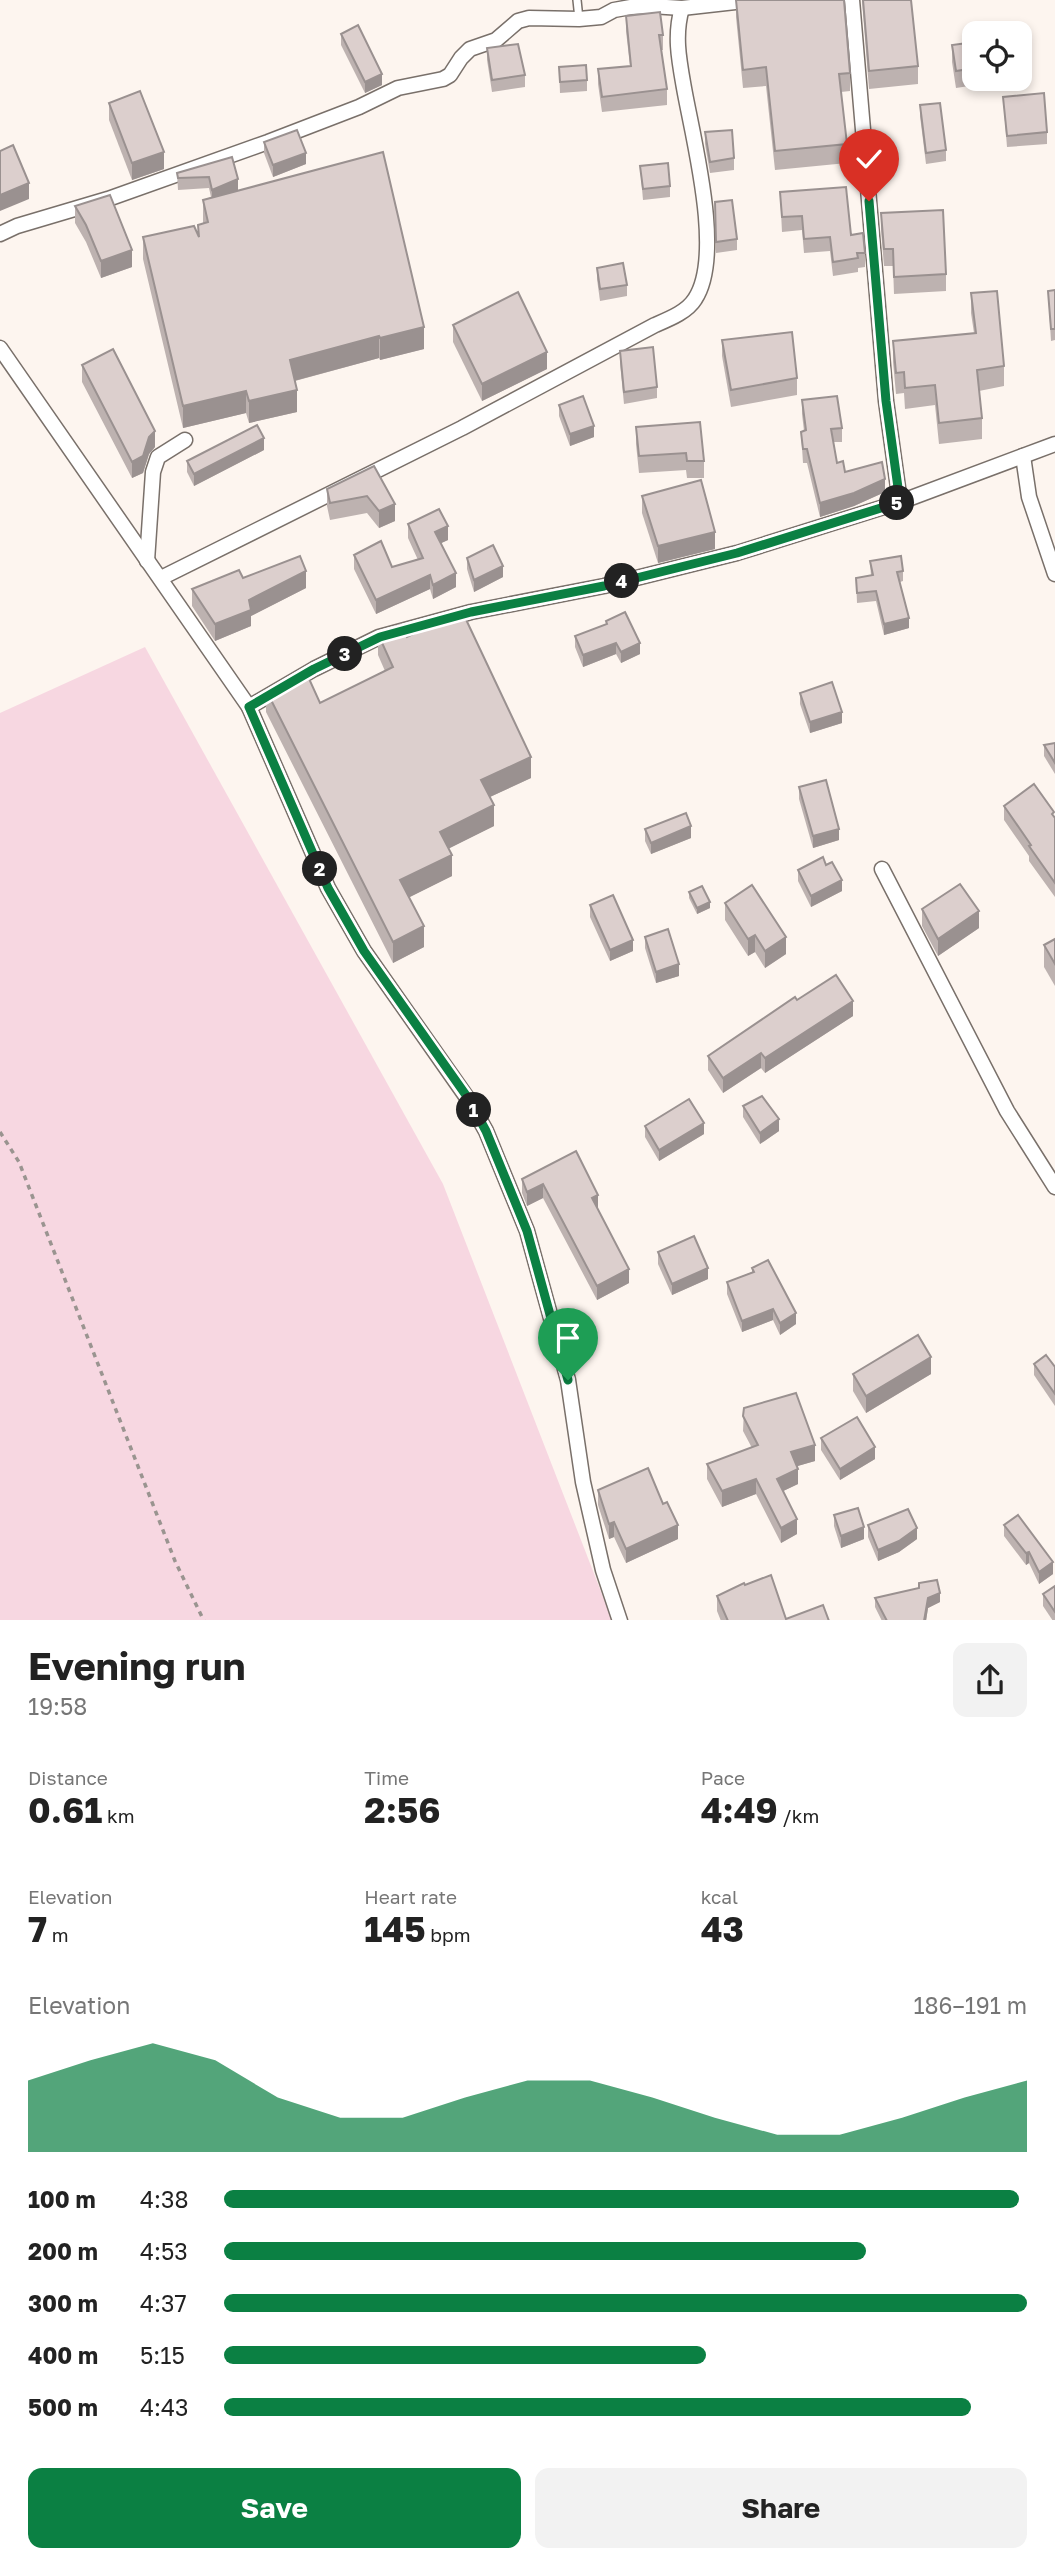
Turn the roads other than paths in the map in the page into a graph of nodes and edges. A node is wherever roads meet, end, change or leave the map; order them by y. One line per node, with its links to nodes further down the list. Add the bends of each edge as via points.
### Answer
1 (577, 0): 6 (lane)
2 (736, 0): 3 (street); 5 (street)
3 (772, 0)
4 (852, 0): 12 (street, via 886,401)
5 (682, 8): 6 (street, via 631,7); 15 (street, via 677,48 709,248 705,277 695,300 678,315 498,409)
6 (579, 19): 7 (street, via 518,22 496,40 470,49 443,79 398,88 268,142)
7 (0, 234)
8 (0, 348): 13 (street)
9 (185, 440): 13 (street, via 158,457)
10 (1055, 444): 11 (street)
11 (1023, 456): 12 (street); 14 (street, via 1029,497)
12 (900, 502): 16 (street, via 737,553 380,637)
13 (147, 561): 15 (street)
14 (1055, 575)
15 (161, 578): 16 (street)
16 (249, 707): 19 (street, via 328,888 364,951 468,1098 527,1231 564,1366 603,1570)
17 (882, 869): 18 (street, via 1007,1111)
18 (1055, 1187)
19 (621, 1620)

